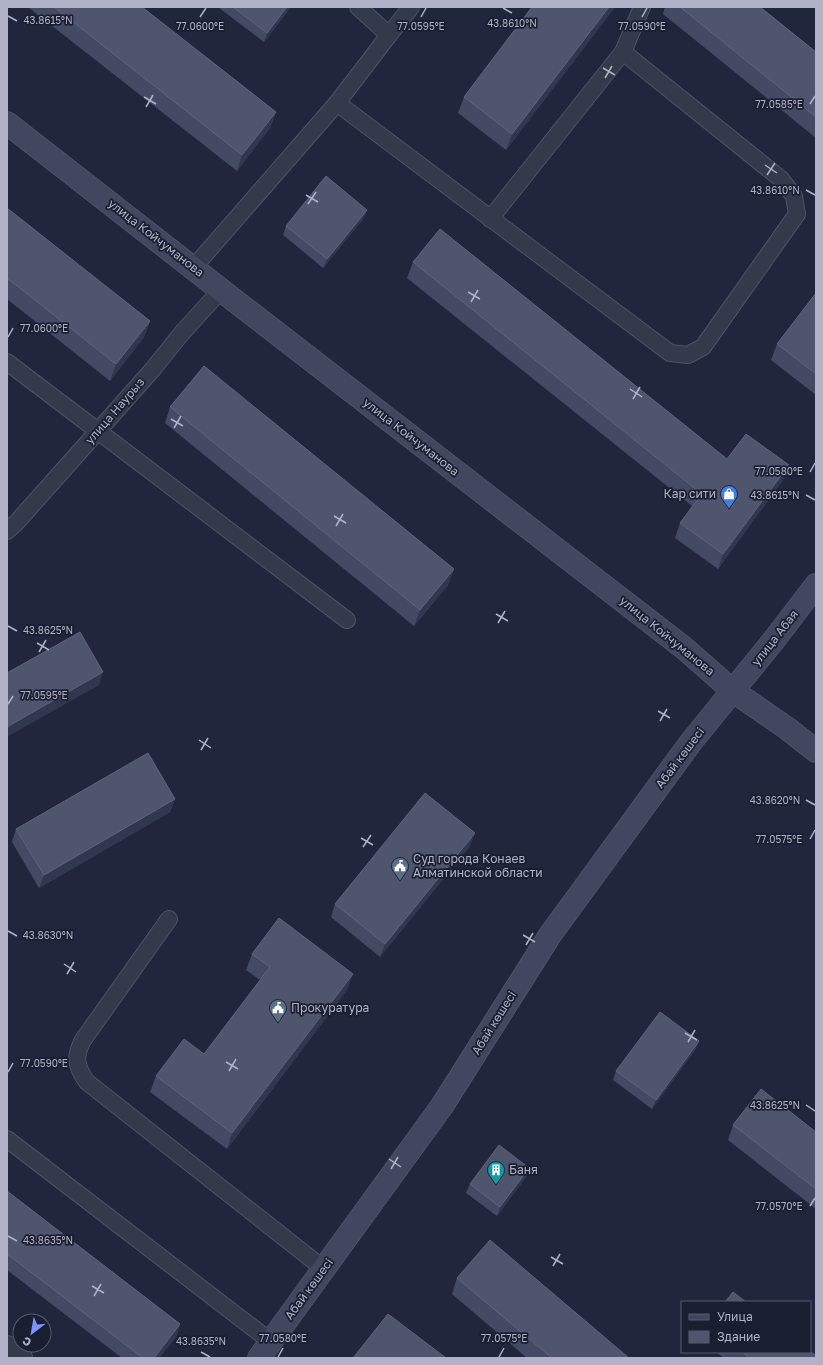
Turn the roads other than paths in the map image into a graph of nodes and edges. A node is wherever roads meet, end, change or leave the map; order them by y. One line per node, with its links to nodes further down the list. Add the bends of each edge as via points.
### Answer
1 (358, 7): 4 (lane)
2 (412, 7): 4 (lane)
3 (642, 7): 5 (lane)
4 (389, 35): 6 (lane)
5 (623, 52): 8 (lane); 8 (lane, via 781,179 794,196 797,214 704,347 688,355 670,353)
6 (337, 103): 8 (lane); 9 (lane)
7 (7, 123): 9 (street, улица Койчуманова)
8 (490, 219)
9 (194, 267): 10 (street, улица Койчуманова)
10 (221, 290): 12 (lane, улица Наурыз); 16 (street, улица Койчуманова, via 684,648)
11 (7, 362): 12 (lane)
12 (98, 431): 13 (lane, улица Наурыз); 15 (lane)
13 (7, 530)
14 (816, 585): 16 (street, улица Абая)
15 (348, 620)
16 (733, 691): 17 (street, улица Койчуманова); 20 (street, Абай көшесі, via 692,742 550,935 442,1106)
17 (816, 750)
18 (169, 919): 20 (lane, via 78,1050 77,1060 81,1073 87,1082)
19 (7, 1139): 22 (lane)
20 (324, 1269): 22 (street, Абай көшесі)
21 (7, 1347): 23 (street)
22 (265, 1349)
23 (21, 1358)

